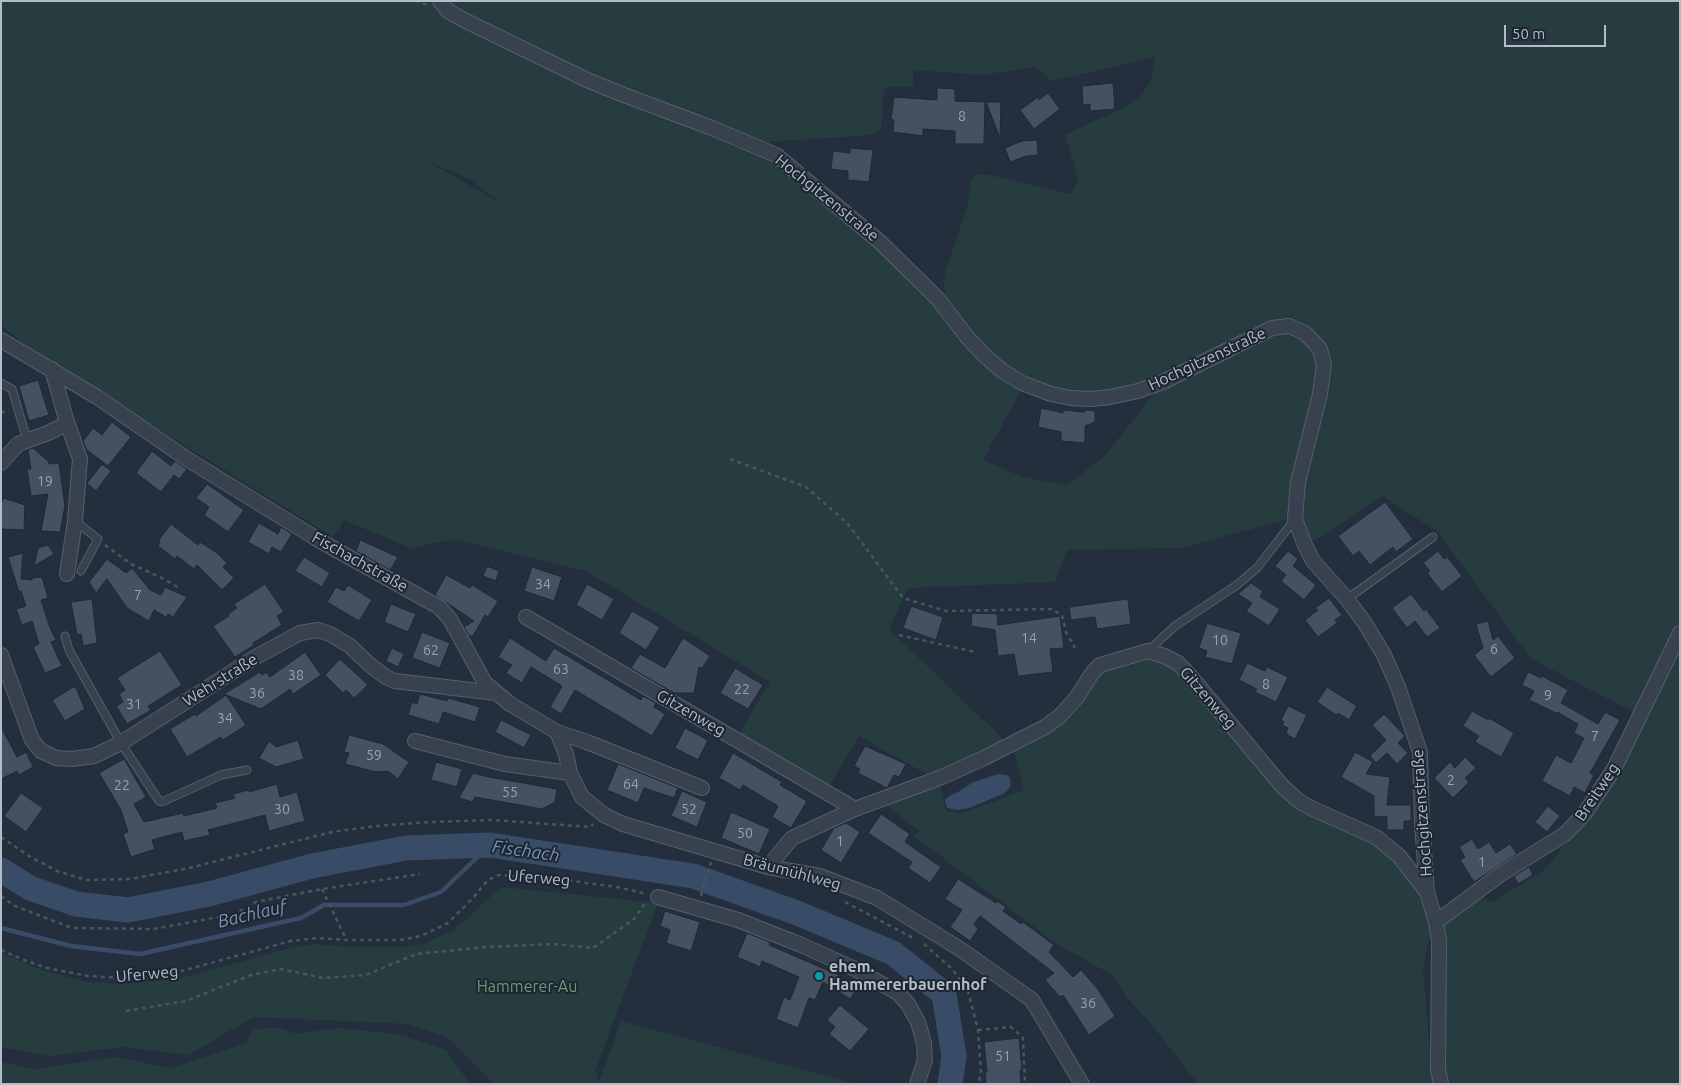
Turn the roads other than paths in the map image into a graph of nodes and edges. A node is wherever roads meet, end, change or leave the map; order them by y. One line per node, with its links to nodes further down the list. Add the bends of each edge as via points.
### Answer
1 (440, 1): 8 (street, Hochgitzenstraße, via 448,11 466,21 587,80 776,155 880,242 938,300 984,355 1022,383 1071,398 1110,397 1163,382 1272,328 1289,326 1305,333 1320,349 1324,365 1316,415 1298,482)
2 (1, 340): 3 (street, Fischachstraße)
3 (52, 370): 5 (street); 18 (street, Fischachstraße, via 187,459 322,542 439,606 450,619 485,683)
4 (1, 383): 6 (lane, via 12,389)
5 (66, 419): 6 (street, via 64,425); 9 (street, via 80,459)
6 (27, 440): 7 (street, via 18,444)
7 (1, 463)
8 (1296, 519): 12 (street, Hochgitzenstraße, via 1313,561); 16 (lane, via 1257,568 1175,626)
9 (75, 521): 11 (street); 11 (lane, via 98,539)
10 (1433, 537): 12 (lane)
11 (74, 573)
12 (1347, 599): 27 (street, Hochgitzenstraße, via 1384,655 1420,752)
13 (526, 617): 25 (street, Gitzenweg)
14 (1680, 633): 29 (street, Breitweg, via 1614,769 1585,813 1565,834 1501,874)
15 (65, 636): 21 (lane, via 69,650)
16 (1148, 651): 25 (street, via 1100,665 1077,697 1045,728 942,777); 27 (street, Gitzenweg, via 1164,656 1185,670 1282,786 1300,802 1376,837 1399,856)
17 (1, 655): 21 (street, Wehrstraße, via 32,740 41,751 56,758 72,759 94,756)
18 (497, 693): 19 (street, Fischachstraße); 21 (street, Wehrstraße, via 395,681 371,666 350,646 318,630 300,633 254,658)
19 (557, 732): 23 (street, Bräumühlweg); 24 (street, Fischachstraße)
20 (415, 740): 23 (street, via 505,764)
21 (121, 744): 22 (lane, via 153,794 162,802 221,775)
22 (247, 770)
23 (570, 773): 26 (street, Bräumühlweg, via 582,797 604,815 623,824)
24 (702, 788)
25 (855, 809): 26 (street, via 792,838)
26 (768, 867): 31 (street, Bräumühlweg, via 820,876 877,898 960,950 1032,1000)
27 (1428, 892): 29 (street, Hochgitzenstraße)
28 (655, 896): 30 (street, via 738,920 799,944 898,992 918,1022 924,1043 925,1060)
29 (1436, 922): 32 (street, Hochgitzenstraße, via 1439,941 1438,1069)
30 (917, 1084)
31 (1082, 1084)
32 (1441, 1084)

